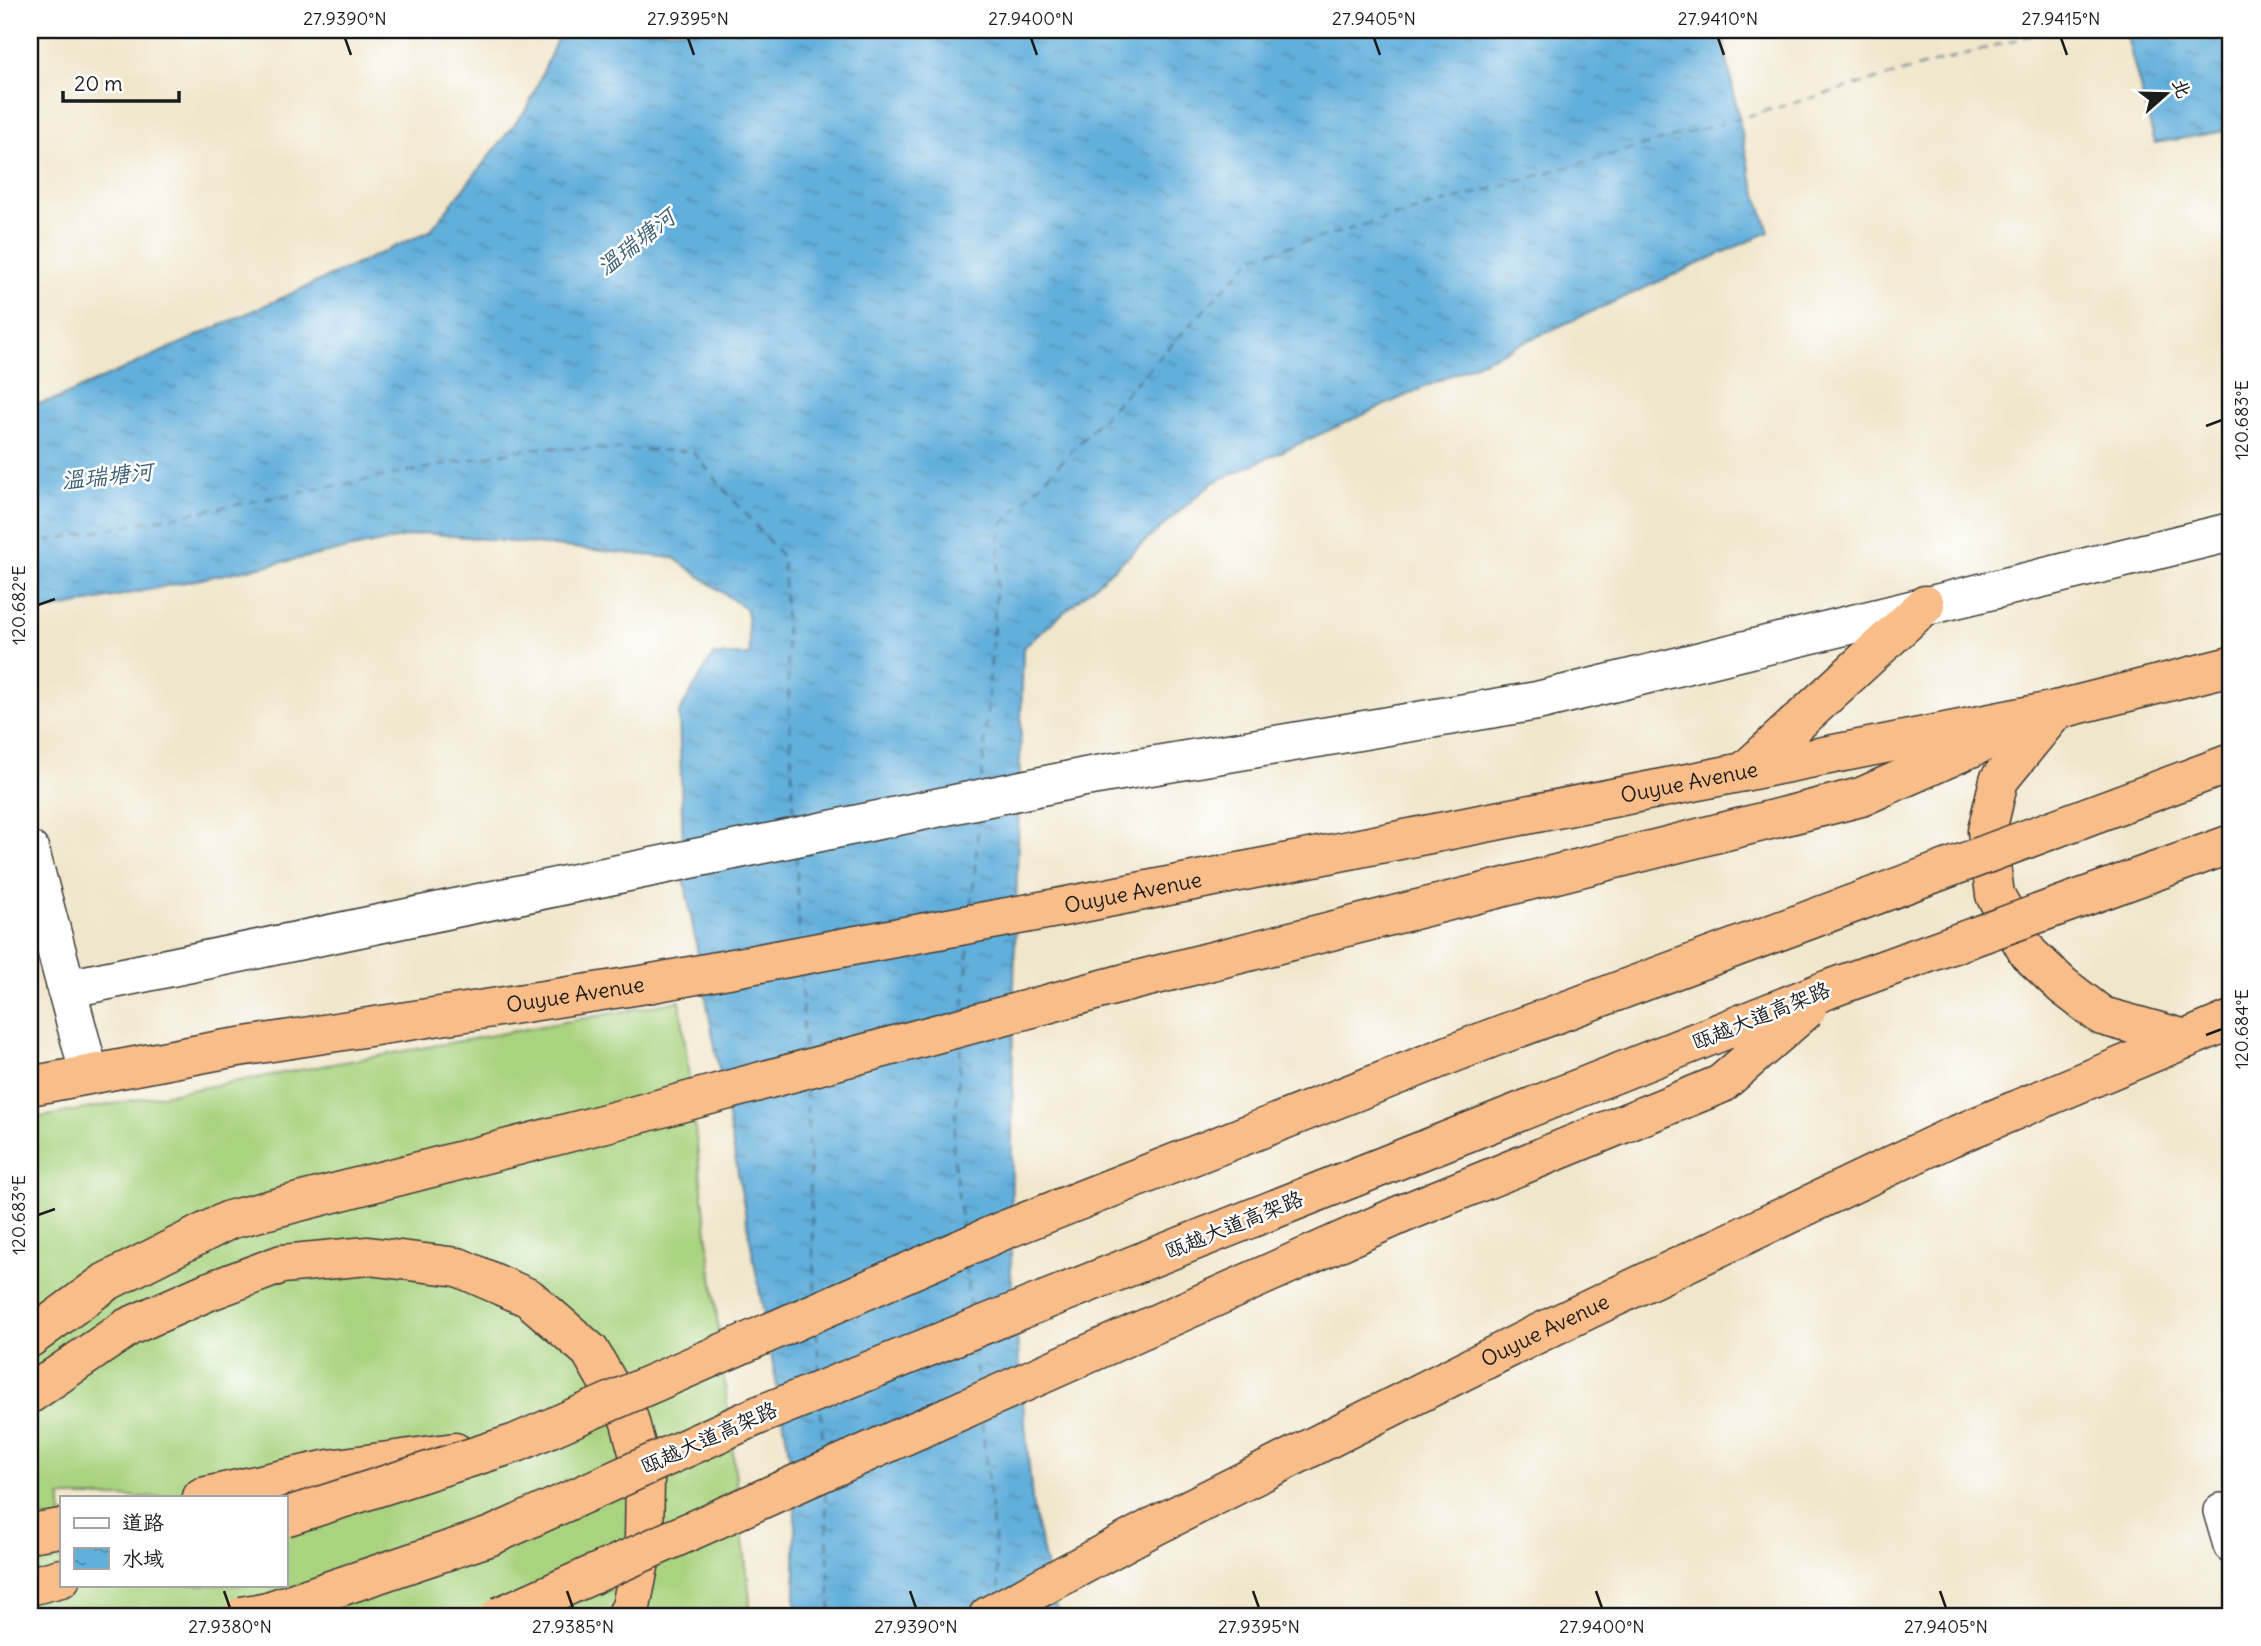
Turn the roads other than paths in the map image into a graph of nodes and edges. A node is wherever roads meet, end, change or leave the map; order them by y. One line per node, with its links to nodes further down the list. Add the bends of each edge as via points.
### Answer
1 (2231, 532): 2 (street)
2 (1925, 605): 6 (highway); 9 (street, via 1536,701 1086,777)
3 (2231, 666): 4 (highway, Ouyue Avenue)
4 (2056, 710): 6 (highway, Ouyue Avenue); 12 (highway, via 1999,780 1987,831 1995,895 2028,953 2102,1016); 15 (highway, via 1861,797 1121,984 229,1220 106,1282)
5 (2231, 763): 17 (highway, bridge, via 1492,1038 1014,1226)
6 (1744, 772): 13 (highway, Ouyue Avenue, via 647,984)
7 (2231, 844): 10 (highway, 瓯越大道高架路, bridge)
8 (30, 851): 9 (street)
9 (66, 989): 13 (street)
10 (1829, 989): 26 (highway, 瓯越大道高架路, bridge, via 759,1415 491,1536); 27 (highway, bridge, via 1721,1084 1402,1214)
11 (2231, 1020): 12 (highway, Ouyue Avenue)
12 (2186, 1039): 29 (highway, Ouyue Avenue, via 1936,1144 1535,1335 1153,1527)
13 (89, 1073): 14 (highway, Ouyue Avenue)
14 (30, 1086)
15 (30, 1338)
16 (30, 1394): 28 (highway, via 128,1327 282,1264 368,1256 458,1267 529,1298 590,1351 629,1419 645,1478 644,1542)
17 (516, 1443): 18 (highway, bridge, via 329,1469); 20 (highway, bridge)
18 (207, 1496)
19 (2221, 1511): 23 (street)
20 (287, 1516)
21 (60, 1528): 22 (highway)
22 (30, 1533)
23 (2231, 1545)
24 (60, 1578): 25 (highway)
25 (30, 1586)
26 (242, 1616)
27 (500, 1616)
28 (626, 1616)
29 (988, 1616)

